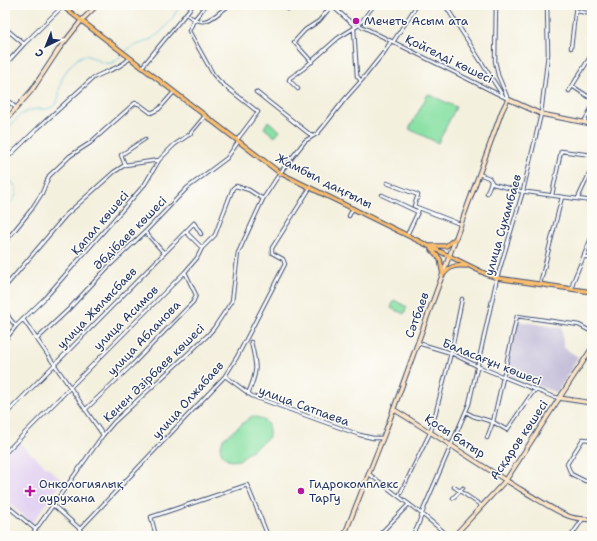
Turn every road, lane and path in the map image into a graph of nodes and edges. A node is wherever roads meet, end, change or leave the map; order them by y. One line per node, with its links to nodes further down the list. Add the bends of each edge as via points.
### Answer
1 (97, 5): 19 (street)
2 (193, 5): 17 (street)
3 (206, 5): 18 (street)
4 (230, 5): 18 (street, via 208,21)
5 (291, 5): 14 (street)
6 (331, 5): 22 (street); 28 (street, via 319,21 304,30 294,42)
7 (374, 5): 20 (street)
8 (417, 5): 23 (street, Кенен Әзірбаев көшесі)
9 (446, 5): 37 (street)
10 (496, 5): 39 (street, via 495,61)
11 (547, 5): 43 (street, улица Сухамбаев, via 548,54)
12 (576, 5): 15 (street)
13 (62, 6): 19 (main road, Жамбыл даңғылы); 24 (street)
14 (288, 9)
15 (577, 11): 16 (street); 25 (street)
16 (592, 13)
17 (186, 14): 18 (street); 30 (street)
18 (194, 20): 50 (street, Әбдібаев көшесі, via 189,31 213,74 258,112)
19 (81, 21): 27 (main road, Жамбыл даңғылы); 42 (street, via 32,90)
20 (360, 25): 22 (street); 23 (street, Қойгелді көшесі)
21 (5, 28): 24 (street)
22 (355, 28): 28 (street, via 338,38); 31 (street, via 357,76)
23 (392, 41): 31 (street, Кенен Әзірбаев көшесі); 37 (street, Қойгелді көшесі)
24 (24, 44): 29 (street)
25 (571, 48)
26 (592, 54): 32 (street)
27 (130, 58): 30 (main road, Жамбыл даңғылы); 52 (street, via 93,78)
28 (312, 62): 33 (street, via 288,79)
29 (5, 65)
30 (142, 68): 35 (main road, Жамбыл даңғылы)
31 (361, 81): 48 (street, Кенен Әзірбаев көшесі, via 324,127)
32 (572, 86): 34 (street); 40 (street)
33 (298, 89)
34 (569, 91)
35 (174, 92): 44 (main road, Жамбыл даңғылы); 80 (street, via 159,110 151,113 136,104 90,143 70,156 49,176 31,210)
36 (256, 92): 48 (street)
37 (503, 96): 39 (street, Қойгелді көшесі)
38 (5, 98): 42 (street)
39 (508, 99): 43 (street); 57 (street, Сәтбаев)
40 (592, 99)
41 (592, 107): 46 (street)
42 (16, 108): 45 (street)
43 (541, 114): 46 (street); 61 (street, улица Сухамбаев)
44 (205, 116): 50 (main road, Жамбыл даңғылы); 53 (street, Қапал көшесі, via 190,134)
45 (5, 121)
46 (584, 122): 47 (street)
47 (592, 124)
48 (312, 136): 56 (street, Кенен Әзірбаев көшесі, via 304,141)
49 (145, 139): 54 (street, via 121,156)
50 (237, 141): 56 (main road, Жамбыл даңғылы); 75 (street, Әбдібаев көшесі, via 226,158 187,188)
51 (592, 155): 64 (street, via 561,150)
52 (6, 159)
53 (159, 160): 54 (street); 97 (street, Қапал көшесі, via 145,184 45,298)
54 (125, 165): 92 (street, via 66,215)
55 (592, 168): 66 (street)
56 (280, 173): 60 (main road, Жамбыл даңғылы); 67 (street, Кенен Әзірбаев көшесі)
57 (479, 174): 58 (street, via 489,178); 73 (street, Сәтбаев)
58 (491, 182): 61 (street); 62 (street)
59 (387, 183): 70 (street, via 417,194 414,206)
60 (310, 188): 69 (main road, Жамбыл даңғылы); 108 (street, улица Олжабаев, via 272,248 272,253 283,259 284,264)
61 (523, 191): 64 (street); 90 (street, улица Сухамбаев)
62 (487, 193)
63 (382, 195): 71 (street)
64 (552, 195): 65 (street)
65 (562, 197): 66 (street); 91 (street)
66 (578, 198): 68 (street)
67 (263, 199): 82 (street, улица Асимов, via 240,186 233,188 215,235); 121 (street, Кенен Әзірбаев көшесі, via 238,253 232,301 214,328)
68 (592, 201)
69 (353, 208): 72 (street); 77 (main road, Жамбыл даңғылы)
70 (419, 208): 71 (street); 73 (street)
71 (418, 212): 77 (street)
72 (349, 216)
73 (460, 224): 79 (street, Сәтбаев)
74 (185, 231): 76 (street, via 194,223); 82 (street); 83 (street, улица Жылысбаев)
75 (145, 232): 83 (street); 100 (street, Әбдібаев көшесі)
76 (201, 234)
77 (407, 235): 81 (main road, Жамбыл даңғылы)
78 (592, 236): 85 (street)
79 (455, 239): 81 (main road, via 446,246); 84 (street, Сәтбаев)
80 (5, 242)
81 (428, 246): 84 (main road, Жамбыл даңғылы); 89 (main road, via 440,259)
82 (202, 248): 88 (street, улица Асимов)
83 (164, 253): 106 (street, улица Жылысбаев)
84 (449, 256): 87 (main road, Жамбыл даңғылы); 89 (street, Сәтбаев)
85 (584, 257): 86 (street); 93 (street)
86 (592, 257)
87 (470, 267): 89 (main road, via 451,266); 90 (main road, Жамбыл даңғылы)
88 (185, 272): 110 (street, улица Асимов); 115 (street, улица Абланова, via 196,295 193,302 134,364)
89 (442, 275): 103 (street, Сәтбаев)
90 (497, 278): 91 (main road, Жамбыл даңғылы); 107 (street, улица Сухамбаев)
91 (540, 284): 93 (main road, Жамбыл даңғылы)
92 (5, 287)
93 (572, 289): 94 (main road, Жамбыл даңғылы)
94 (592, 292)
95 (462, 299): 105 (street)
96 (5, 310): 98 (street)
97 (23, 319): 98 (street, Қапал көшесі); 100 (street)
98 (16, 326): 101 (street, Қапал көшесі)
99 (592, 332): 109 (street, via 579,325 516,316)
100 (37, 339): 106 (street)
101 (5, 340)
102 (251, 342): 112 (street, via 256,375)
103 (418, 343): 105 (street, Баласағұн көшесі); 116 (street, Сәтбаев)
104 (592, 348): 113 (street, Асқаров көшесі)
105 (450, 353): 107 (street, Баласағұн көшесі); 120 (street)
106 (54, 365): 110 (street); 118 (street, улица Жылысбаев)
107 (477, 366): 109 (street, Баласағұн көшесі); 117 (street, улица Сухамбаев)
108 (225, 376): 112 (street, улица Сатпаева); 142 (street, улица Олжабаев)
109 (503, 376): 111 (street, Баласағұн көшесі); 119 (street)
110 (70, 388): 115 (street); 126 (street, улица Асимов)
111 (535, 389): 113 (street, Баласағұн көшесі); 119 (street, via 507,430)
112 (248, 394): 122 (street, улица Сатпаева, via 354,433)
113 (559, 398): 114 (street); 128 (street, Асқаров көшесі)
114 (592, 403)
115 (85, 410): 121 (street)
116 (393, 410): 120 (street, Қосы батыр); 122 (street, Сәтбаев)
117 (466, 412): 119 (street); 125 (street, улица Сухамбаев)
118 (5, 415)
119 (493, 422): 123 (street)
120 (431, 431): 125 (street, Қосы батыр); 132 (street)
121 (103, 435): 136 (street, Кенен Әзірбаев көшесі)
122 (383, 438): 127 (street, Сәтбаев)
123 (487, 438)
124 (592, 440): 129 (street, via 583,439 567,464 571,474)
125 (452, 446): 128 (street, Қосы батыр); 138 (street, улица Сухамбаев)
126 (5, 454)
127 (368, 474): 132 (street); 147 (street, Сәтбаев)
128 (506, 480): 137 (street, Асқаров көшесі); 139 (street, Қосы батыр, via 569,516)
129 (592, 482)
130 (454, 487): 131 (street)
131 (461, 490): 133 (street); 137 (street)
132 (399, 496): 135 (street)
133 (453, 498)
134 (5, 504): 141 (street)
135 (409, 504): 138 (street); 148 (street)
136 (53, 505): 141 (street, Кенен Әзірбаев көшесі); 142 (street)
137 (483, 506): 151 (street, Асқаров көшесі)
138 (422, 514): 149 (street, улица Сухамбаев); 150 (street)
139 (583, 520): 140 (street, Қосы батыр); 152 (street)
140 (592, 520)
141 (35, 529): 143 (street, Кенен Әзірбаев көшесі)
142 (80, 529): 144 (street)
143 (30, 536)
144 (82, 536)
145 (156, 536): 146 (street, via 151,517 247,485)
146 (268, 536)
147 (344, 536)
148 (378, 536)
149 (412, 536)
150 (449, 536)
151 (454, 536)
152 (571, 536)

